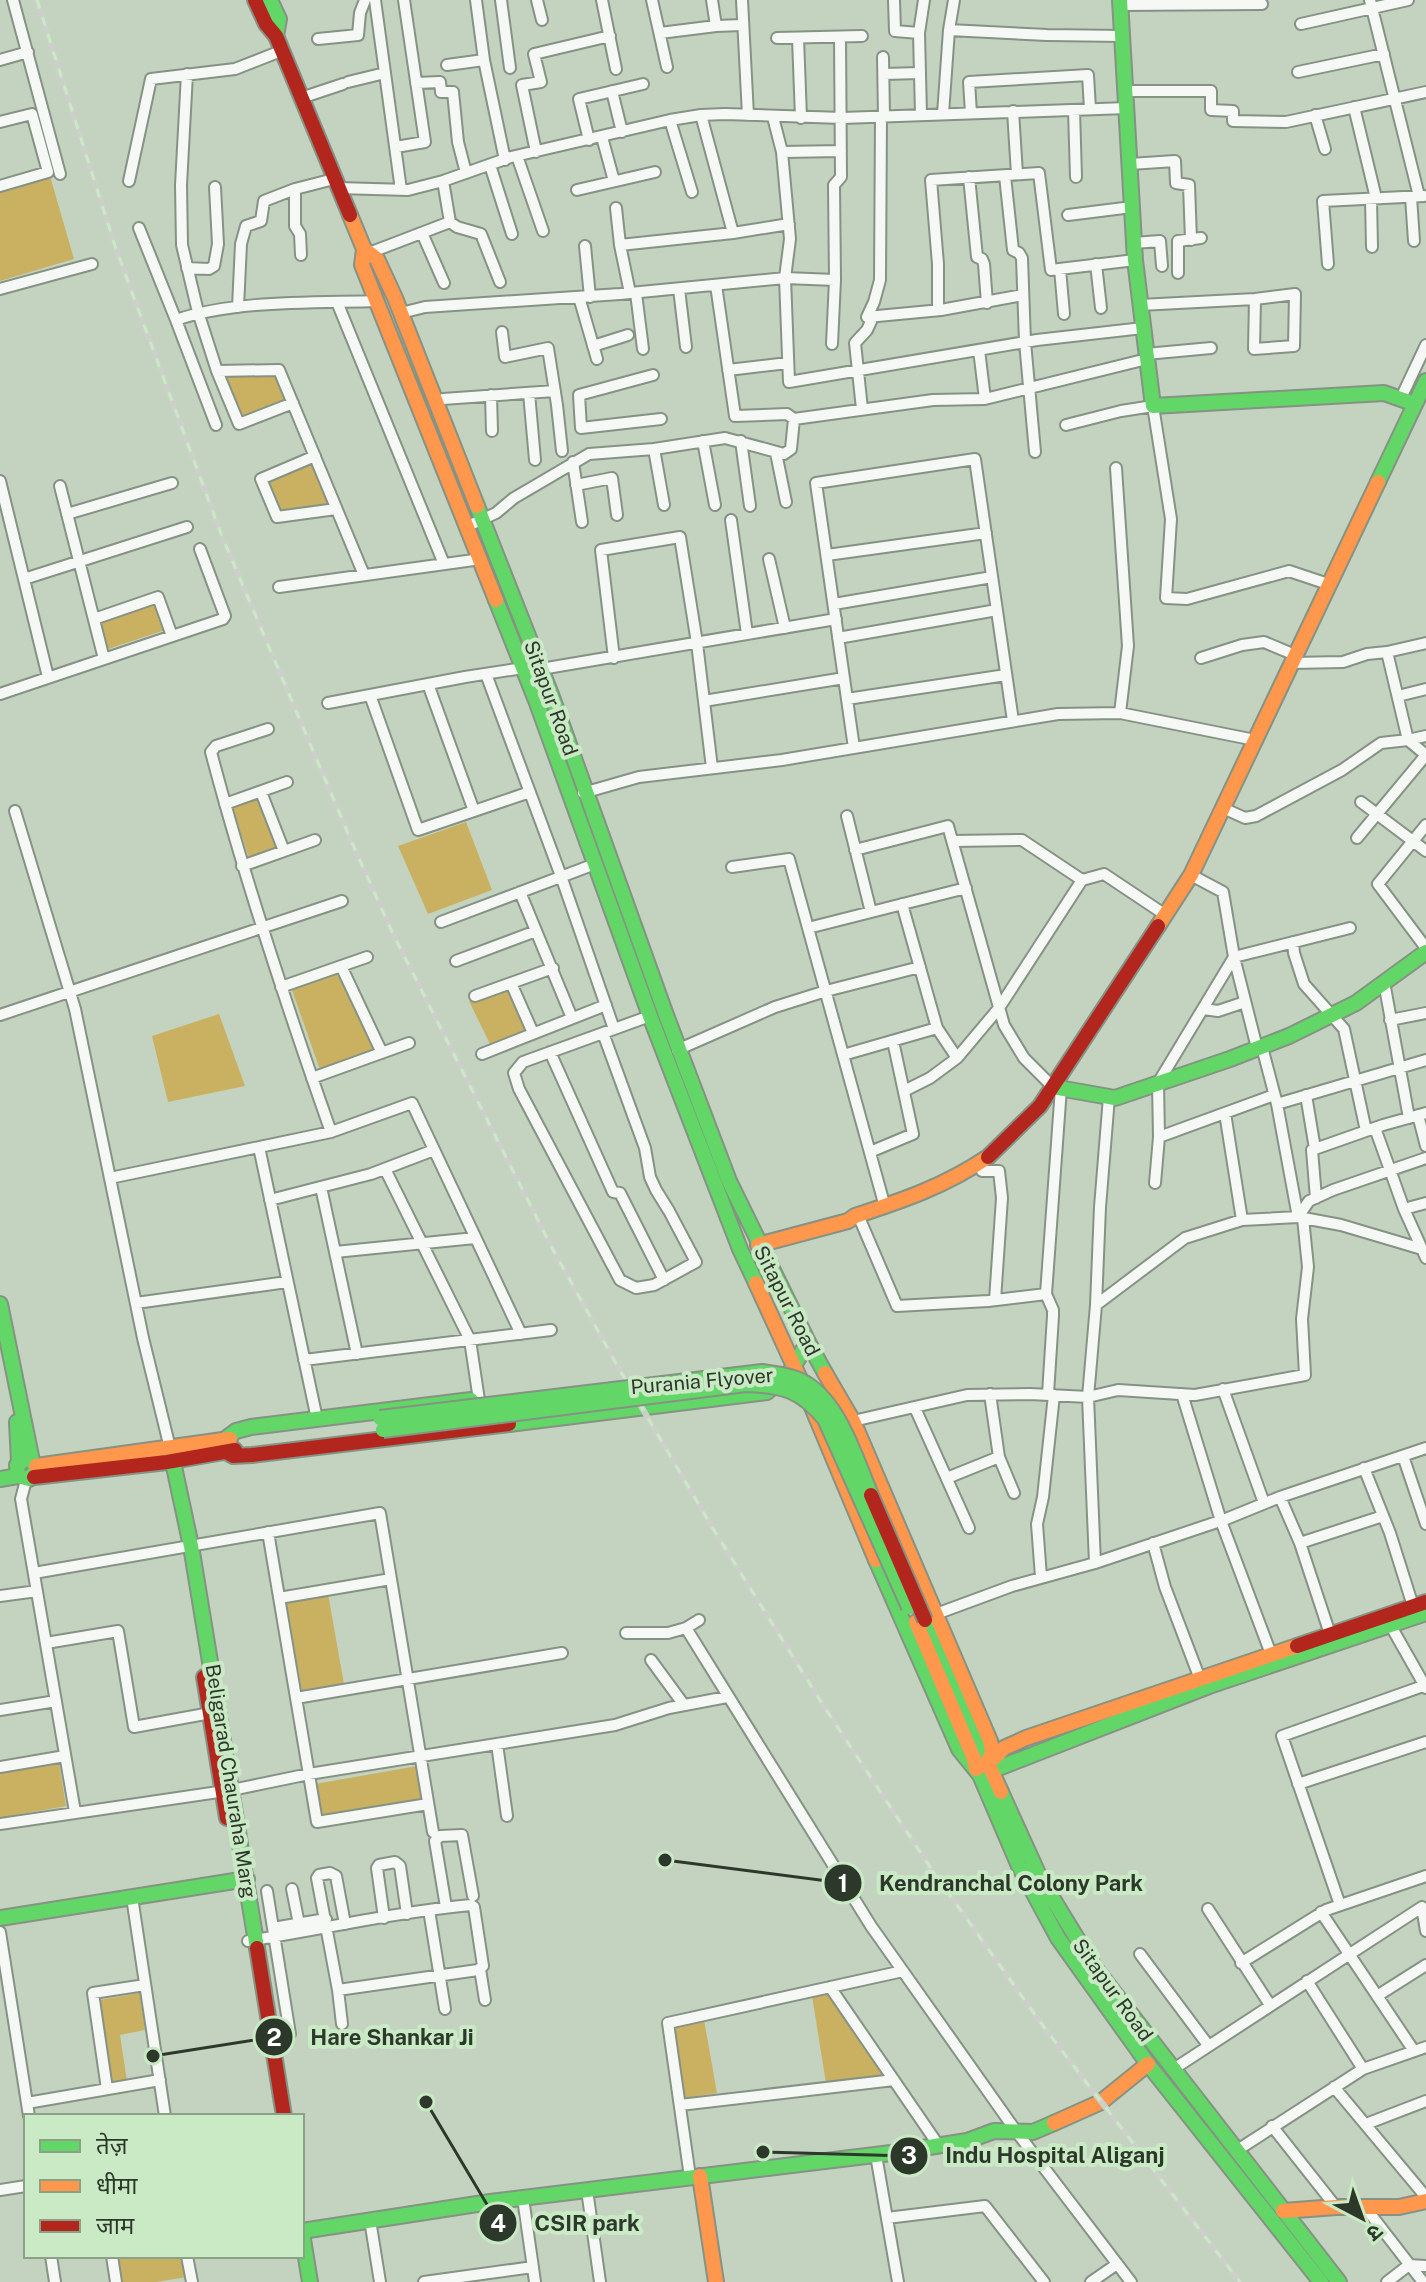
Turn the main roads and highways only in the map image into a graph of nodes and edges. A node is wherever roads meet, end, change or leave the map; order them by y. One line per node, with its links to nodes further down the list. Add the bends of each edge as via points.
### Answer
1 (255, 0): 4 (main road, Sitapur Road)
2 (270, 0): 4 (main road, Sitapur Road, via 279,19)
3 (1120, 2): 7 (main road, via 1135,260 1153,406 1384,393)
4 (276, 36): 5 (main road, Sitapur Road)
5 (366, 251): 8 (main road, Sitapur Road, via 377,259 401,313 483,520 541,669); 8 (main road, Sitapur Road, via 362,265)
6 (1426, 381): 7 (main road)
7 (1415, 404): 9 (main road)
8 (578, 794): 11 (main road, Sitapur Road); 11 (main road, Sitapur Road, via 595,864 650,1016)
9 (1191, 875): 12 (main road); 12 (main road, via 1190,887)
10 (1426, 950): 12 (main road, via 1356,1003 1260,1048 1115,1098)
11 (671, 1052): 14 (main road, Sitapur Road); 18 (main road, Sitapur Road, via 740,1249)
12 (1057, 1088): 13 (main road, via 988,1157 964,1173 855,1216); 13 (main road, via 1033,1124 982,1171 930,1198)
13 (854, 1221): 14 (main road)
14 (758, 1245): 16 (main road, Sitapur Road)
15 (0, 1304): 25 (main road, via 29,1439)
16 (808, 1342): 19 (main road); 28 (main road, Sitapur Road, via 853,1421)
17 (0, 1346): 25 (main road)
18 (786, 1349): 19 (main road, Sitapur Road); 20 (main road, via 787,1359 779,1367)
19 (794, 1366): 21 (main road, via 767,1392); 30 (main road, Sitapur Road, via 959,1749)
20 (564, 1390): 21 (main road); 22 (main road, via 251,1427 236,1431)
21 (569, 1415): 22 (main road, via 252,1455 233,1456)
22 (225, 1446): 23 (main road); 28 (main road, Purania Flyover, bridge, via 321,1437 382,1424 776,1384 793,1389 825,1419)
23 (171, 1457): 25 (main road); 31 (main road, Beligarad Chauraha Marg)
24 (0, 1470): 25 (main road)
25 (26, 1470): 26 (main road)
26 (0, 1479)
27 (1422, 1607): 29 (main road)
28 (926, 1619): 30 (main road, Purania Flyover, via 974,1759); 30 (main road, Sitapur Road, via 990,1741)
29 (1388, 1620): 30 (main road); 30 (main road, via 1330,1634 1026,1738 1004,1748)
30 (984, 1770): 34 (main road, Sitapur Road, via 1019,1866 1058,1938); 39 (main road, Sitapur Road, via 1095,1968)
31 (243, 1880): 32 (main road); 33 (main road, Beligarad Chauraha Marg)
32 (0, 1918)
33 (252, 1940): 35 (main road); 36 (main road, Beligarad Chauraha Marg)
34 (1148, 2064): 37 (main road, via 1101,2102 1033,2132 994,2131 939,2146); 46 (main road, Sitapur Road)
35 (275, 2114)
36 (284, 2114)
37 (695, 2177): 40 (main road); 45 (main road)
38 (1426, 2199): 39 (main road, via 1399,2207)
39 (1283, 2211): 47 (main road, Sitapur Road)
40 (304, 2232)
41 (304, 2244): 44 (main road)
42 (296, 2258): 43 (main road)
43 (301, 2282)
44 (310, 2282)
45 (716, 2282)
46 (1321, 2282)
47 (1339, 2282)

